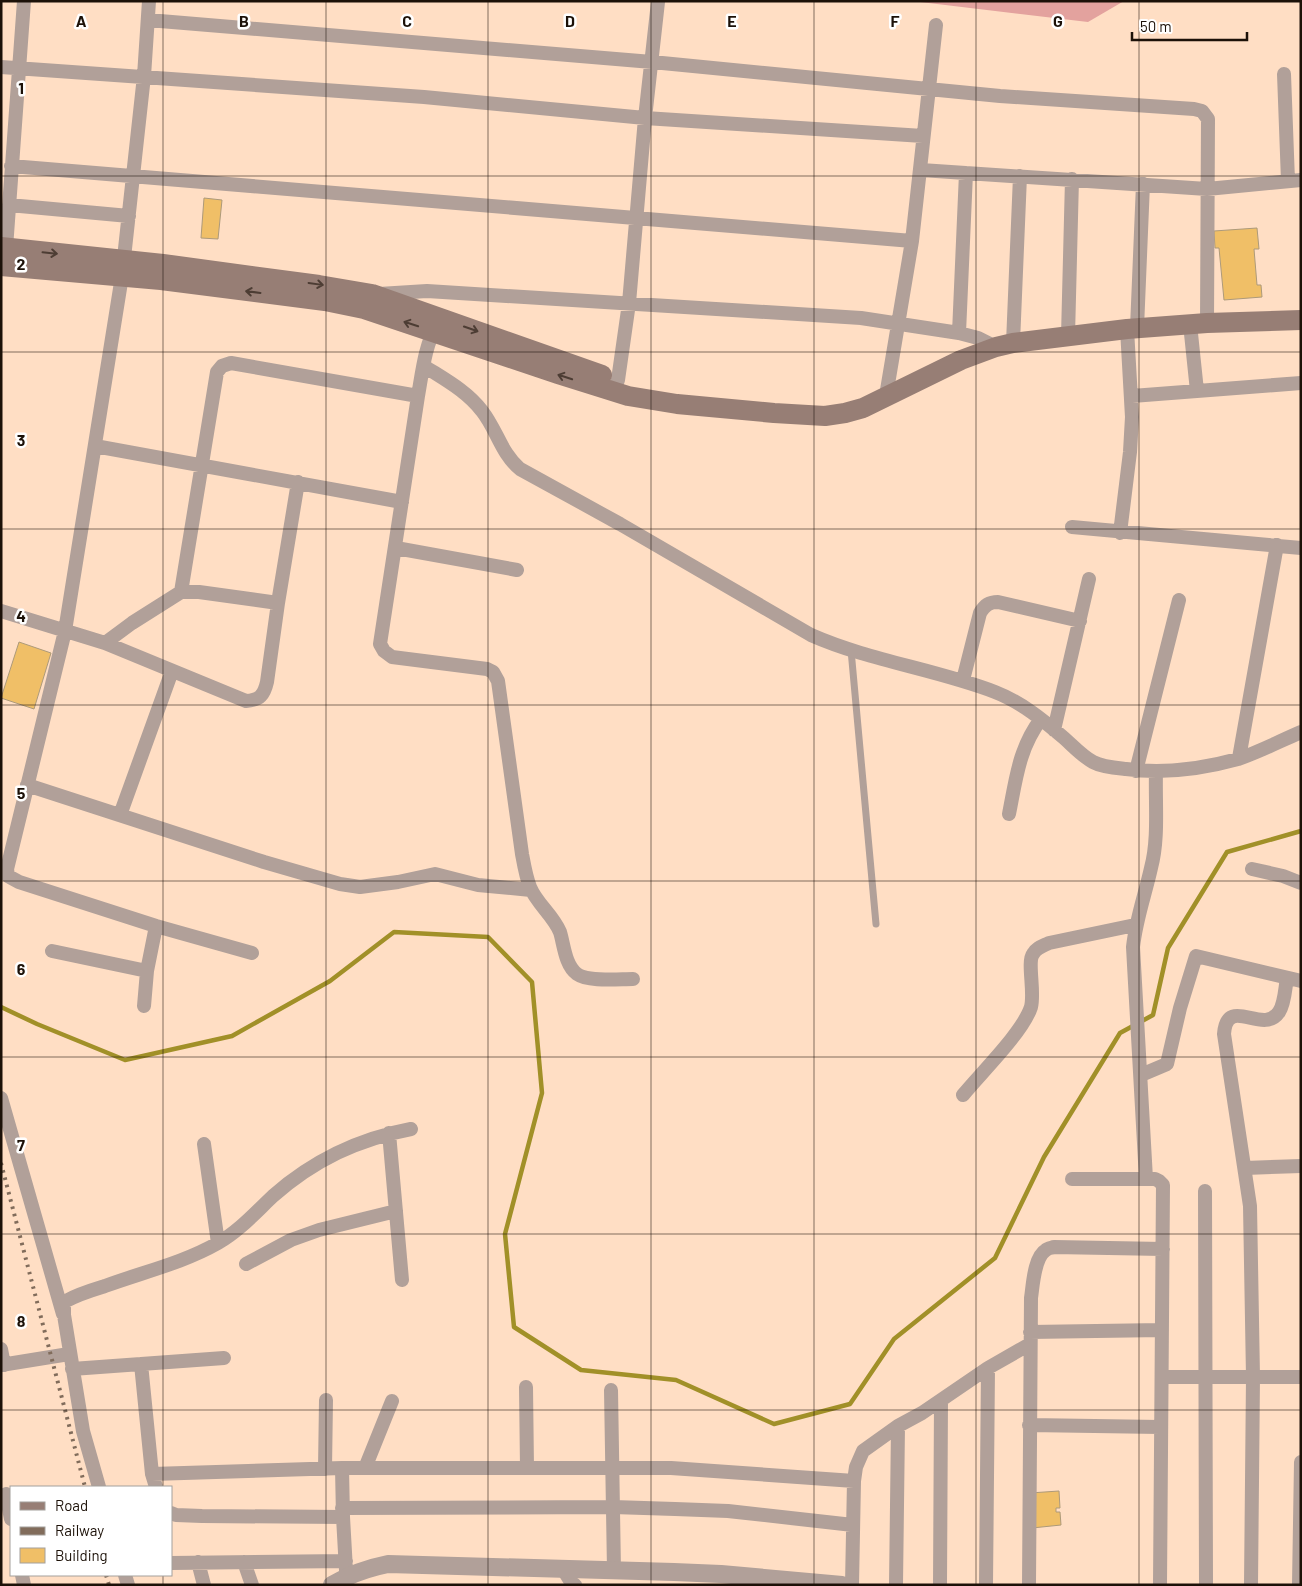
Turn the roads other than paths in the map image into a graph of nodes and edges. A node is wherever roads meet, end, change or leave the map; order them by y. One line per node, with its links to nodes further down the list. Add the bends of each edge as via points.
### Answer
1 (24, 1): 8 (street)
2 (149, 1): 4 (street)
3 (658, 2): 6 (street)
4 (148, 20): 6 (street); 10 (street)
5 (936, 25): 11 (street)
6 (652, 62): 11 (street); 12 (street)
7 (1, 66): 8 (street)
8 (21, 67): 10 (street); 14 (street)
9 (1284, 74): 20 (street)
10 (144, 76): 12 (street); 18 (street)
11 (929, 89): 13 (street); 22 (street, via 1202,111 1208,119)
12 (645, 118): 13 (street); 25 (street)
13 (923, 136): 15 (street)
14 (11, 166): 18 (street); 23 (street)
15 (921, 170): 16 (street); 26 (street)
16 (966, 173): 17 (street); 36 (street)
17 (1020, 176): 19 (street); 38 (street)
18 (132, 177): 24 (street); 25 (street)
19 (1072, 179): 21 (street); 37 (street)
20 (1294, 180): 22 (street)
21 (1143, 184): 22 (street); 35 (street)
22 (1207, 189): 33 (street)
23 (9, 205): 24 (street); 27 (street)
24 (129, 216): 28 (street)
25 (636, 218): 26 (street); 30 (street)
26 (912, 241): 32 (street)
27 (3, 254): 28 (main road)
28 (123, 268): 29 (main road, via 325,301); 46 (street)
29 (368, 301): 30 (street, via 427,291); 34 (main road)
30 (629, 303): 32 (street, via 861,318); 41 (street)
31 (1301, 320): 33 (main road)
32 (897, 324): 36 (street); 44 (street)
33 (1198, 324): 35 (main road); 42 (street)
34 (437, 325): 39 (street); 41 (main road)
35 (1132, 329): 37 (main road); 45 (street)
36 (959, 333): 38 (street)
37 (1068, 336): 38 (main road)
38 (1005, 345): 44 (main road, via 961,360)
39 (424, 366): 43 (street); 64 (street, via 468,396 491,424 510,460 520,469 811,635)
40 (1301, 383): 42 (street)
41 (615, 386): 44 (main road, via 628,396 677,404 825,416 863,408)
42 (1197, 391): 45 (street)
43 (418, 396): 47 (street, via 231,363 217,372); 49 (street)
44 (886, 396)
45 (1132, 396): 51 (street, via 1130,452)
46 (94, 446): 47 (street); 62 (street)
47 (202, 465): 48 (street); 57 (street)
48 (298, 482): 49 (street); 59 (street)
49 (402, 502): 53 (street)
50 (1072, 528): 51 (street)
51 (1120, 533): 52 (street)
52 (1277, 545): 54 (street); 70 (street)
53 (396, 548): 55 (street); 78 (street, via 380,644 392,657 493,672 498,681 522,854)
54 (1301, 548)
55 (517, 570)
56 (1089, 579): 61 (street)
57 (181, 592): 59 (street); 63 (street, via 132,622)
58 (1179, 600): 71 (street)
59 (278, 603): 65 (street, via 267,682 264,694 256,700 246,701)
60 (1, 611): 62 (street)
61 (1080, 621): 66 (street, via 998,602 985,605 980,613); 68 (street)
62 (65, 630): 63 (street); 73 (street)
63 (106, 643): 65 (street)
64 (851, 650): 66 (street); 79 (lane)
65 (172, 671): 75 (street)
66 (963, 680): 67 (street, via 998,693)
67 (1041, 719): 68 (street); 74 (street, via 1025,744)
68 (1054, 730): 71 (street, via 1094,763)
69 (1301, 732): 70 (street)
70 (1239, 758): 72 (street, via 1196,768)
71 (1136, 771): 72 (street)
72 (1156, 772): 80 (street, via 1152,867)
73 (27, 785): 75 (street); 81 (street, via 9,856 8,876)
74 (1009, 814)
75 (120, 815): 78 (street, via 340,884 360,887 435,874 478,885)
76 (1252, 869): 77 (street)
77 (1301, 883)
78 (531, 890): 85 (street, via 559,930 567,959 577,974 589,978)
79 (876, 924)
80 (1135, 925): 88 (street, via 1133,947); 89 (street, via 1049,943 1032,954 1033,992 1027,1016)
81 (156, 926): 83 (street); 84 (street)
82 (52, 951): 84 (street)
83 (252, 953)
84 (147, 971): 87 (street)
85 (633, 979)
86 (1294, 979): 88 (street, via 1196,956 1167,1064); 95 (street, via 1276,1016 1262,1020 1236,1015 1225,1024)
87 (144, 1006)
88 (1141, 1075): 97 (street)
89 (963, 1095)
90 (1, 1098): 104 (street)
91 (411, 1129): 92 (street)
92 (389, 1133): 99 (street); 100 (street, via 355,1144 314,1164)
93 (204, 1144): 100 (street)
94 (1301, 1166): 95 (street)
95 (1245, 1168): 116 (street, via 1250,1206)
96 (1072, 1179): 97 (street)
97 (1146, 1179): 101 (street, via 1155,1178 1163,1185)
98 (1205, 1191): 114 (street)
99 (396, 1211): 102 (street, via 319,1230 291,1240); 103 (street)
100 (218, 1243): 104 (street, via 188,1258 73,1297 66,1301)
101 (1163, 1249): 105 (street); 106 (street, via 1054,1247 1046,1250 1040,1256 1034,1273)
102 (246, 1264)
103 (402, 1280)
104 (64, 1315): 108 (street)
105 (1162, 1330): 106 (street); 115 (street)
106 (1030, 1338): 112 (street); 123 (street)
107 (1, 1349): 111 (street)
108 (69, 1354): 111 (street); 113 (street)
109 (224, 1358): 110 (street)
110 (141, 1364): 113 (street); 132 (street)
111 (2, 1365)
112 (988, 1368): 121 (street); 154 (street)
113 (72, 1369): 134 (street, via 83,1431)
114 (1205, 1376): 115 (street); 116 (street); 157 (street)
115 (1162, 1377): 125 (street)
116 (1253, 1377): 117 (street); 158 (street)
117 (1301, 1377)
118 (526, 1387): 130 (street)
119 (611, 1390): 131 (street)
120 (326, 1400): 127 (street)
121 (941, 1400): 124 (street); 153 (street)
122 (392, 1401): 129 (street)
123 (1029, 1425): 125 (street); 155 (street)
124 (898, 1426): 133 (street, via 863,1450); 152 (street)
125 (1160, 1427): 156 (street)
126 (1301, 1462): 159 (street)
127 (325, 1468): 128 (street); 132 (street)
128 (342, 1468): 129 (street); 138 (street)
129 (364, 1468): 130 (street)
130 (528, 1468): 131 (street)
131 (612, 1468): 133 (street, via 671,1468); 136 (street)
132 (154, 1481)
133 (854, 1481): 140 (street)
134 (99, 1486)
135 (6, 1494): 139 (street)
136 (613, 1507): 138 (street); 140 (street, via 728,1511); 145 (street)
137 (172, 1513): 138 (street, via 202,1516)
138 (342, 1513): 146 (street)
139 (10, 1514)
140 (853, 1525): 151 (street)
141 (198, 1562): 142 (street); 143 (street); 147 (street)
142 (244, 1562): 146 (street); 148 (street)
143 (172, 1563)
144 (563, 1569): 145 (street); 146 (street, via 388,1564); 149 (street)
145 (614, 1571): 150 (street)
146 (342, 1574)
147 (204, 1585)
148 (252, 1585)
149 (575, 1585)
150 (842, 1585)
151 (852, 1585)
152 (896, 1585)
153 (940, 1585)
154 (986, 1585)
155 (1029, 1585)
156 (1160, 1585)
157 (1206, 1585)
158 (1251, 1585)
159 (1299, 1585)

